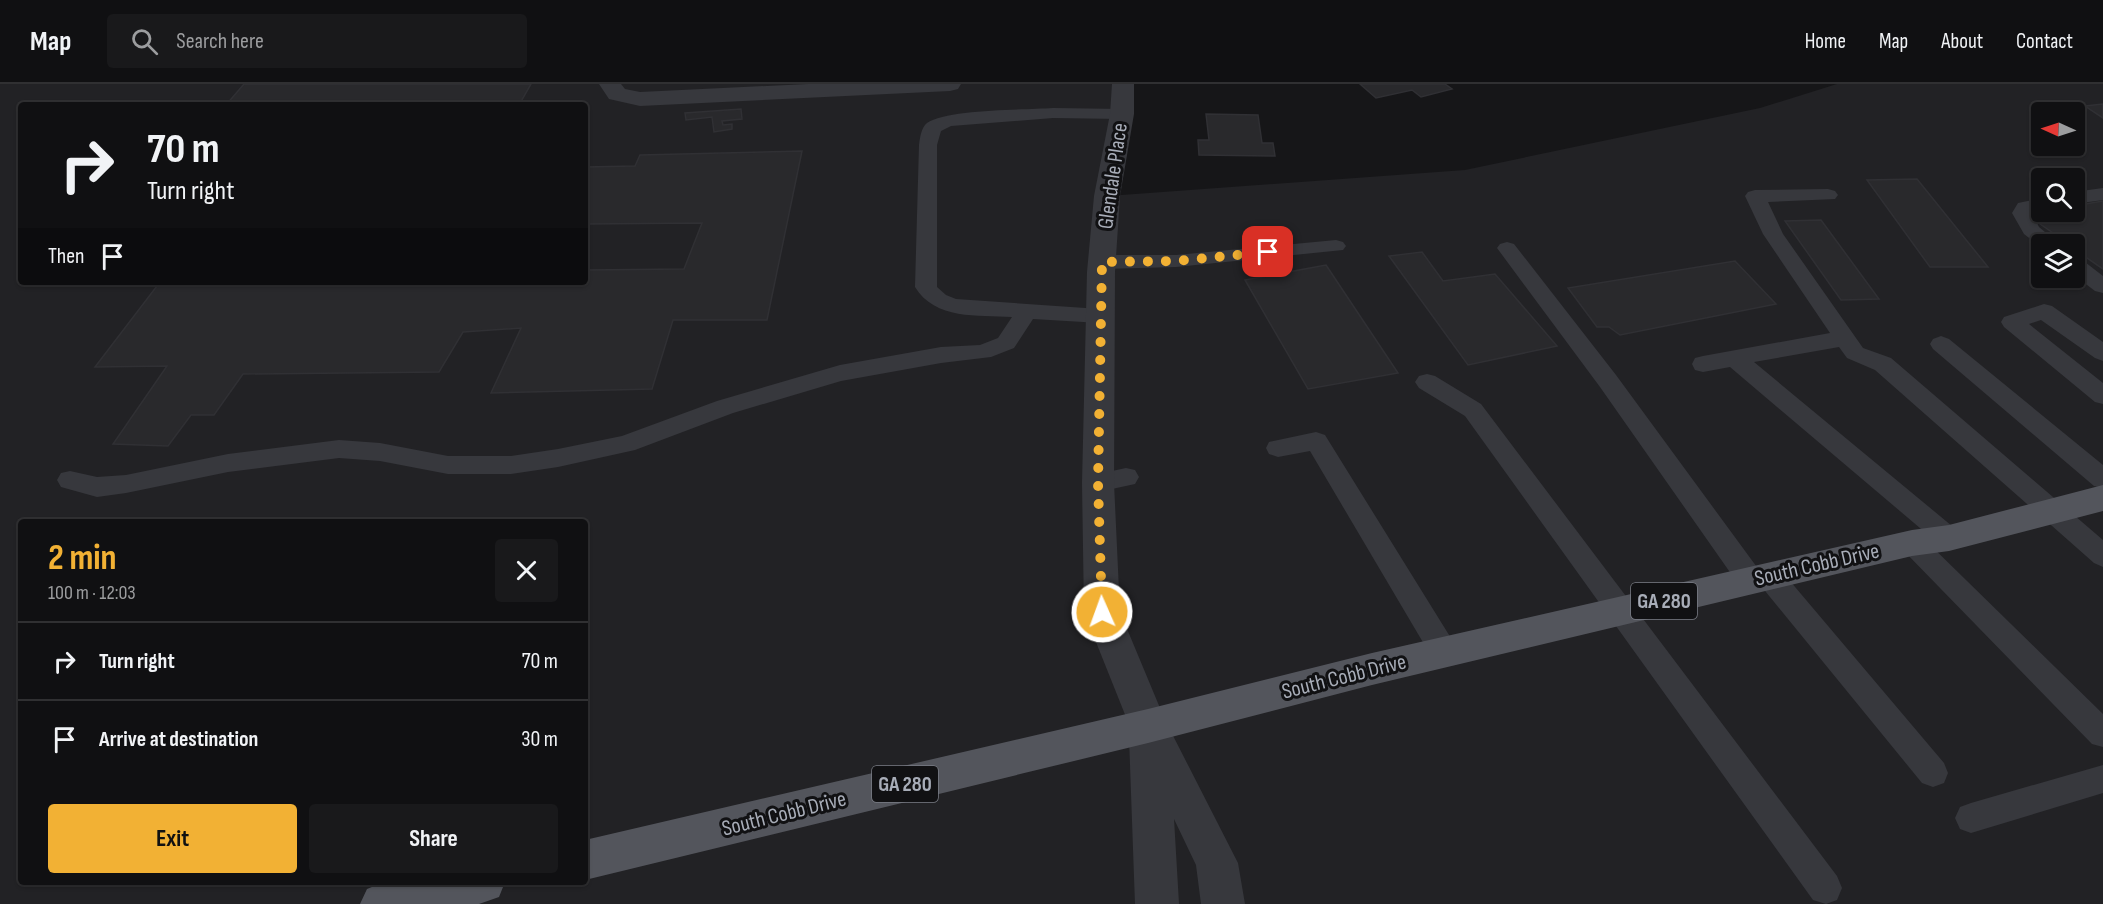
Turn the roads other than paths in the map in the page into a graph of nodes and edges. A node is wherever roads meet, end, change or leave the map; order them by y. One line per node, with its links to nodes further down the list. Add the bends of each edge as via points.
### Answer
1 (610, 84): 2 (street, via 617,94 640,99)
2 (950, 84)
3 (1123, 84): 4 (street, Glendale Place)
4 (1122, 114): 12 (street, Glendale Place, via 1107,196); 15 (lane, via 1053,113 947,121 932,128 928,145 926,287 931,296 955,306)
5 (2103, 194): 7 (lane)
6 (1827, 195): 17 (lane, via 1755,196 1773,234)
7 (2085, 196)
8 (2031, 206): 9 (lane, via 2022,213)
9 (2036, 234)
10 (1336, 246): 12 (lane, via 1176,261)
11 (1507, 248): 32 (lane)
12 (1102, 262): 16 (street, Glendale Place)
13 (2085, 272): 14 (lane)
14 (2103, 286)
15 (1027, 311): 16 (lane); 26 (lane, via 1006,343 983,352 941,355 840,373 725,407 626,444 558,458 511,465 448,465 339,449 228,463 126,484 97,487)
16 (1101, 316): 35 (street, Glendale Place, via 1112,480 1102,612)
17 (1845, 338): 20 (lane); 28 (lane, via 1855,353 1882,364)
18 (1941, 344): 25 (lane)
19 (2103, 353): 23 (lane, via 2044,311 2012,322)
20 (1734, 358): 21 (lane); 29 (lane)
21 (1702, 364)
22 (1427, 382): 33 (lane, via 1473,410)
23 (2103, 396)
24 (1278, 448): 34 (lane, via 1316,441)
25 (2103, 479)
26 (70, 480)
27 (2103, 498): 28 (main road, South Cobb Drive / GA 280)
28 (2051, 510): 29 (main road, South Cobb Drive / GA 280); 31 (lane)
29 (1949, 538): 30 (main road, South Cobb Drive / GA 280)
30 (1912, 543): 32 (main road, South Cobb Drive / GA 280); 36 (lane)
31 (2103, 556)
32 (1760, 578): 33 (main road, South Cobb Drive / GA 280); 37 (lane)
33 (1621, 610): 34 (main road, South Cobb Drive / GA 280); 42 (lane)
34 (1443, 652): 35 (main road, South Cobb Drive / GA 280)
35 (1148, 726): 40 (main road, South Cobb Drive / GA 280); 44 (street); 45 (street, via 1217,863)
36 (2103, 734)
37 (1933, 773)
38 (2103, 779): 39 (lane)
39 (1971, 818)
40 (588, 859)
41 (470, 885): 43 (main road)
42 (1825, 888)
43 (382, 904)
44 (1156, 904)
45 (1223, 904)

